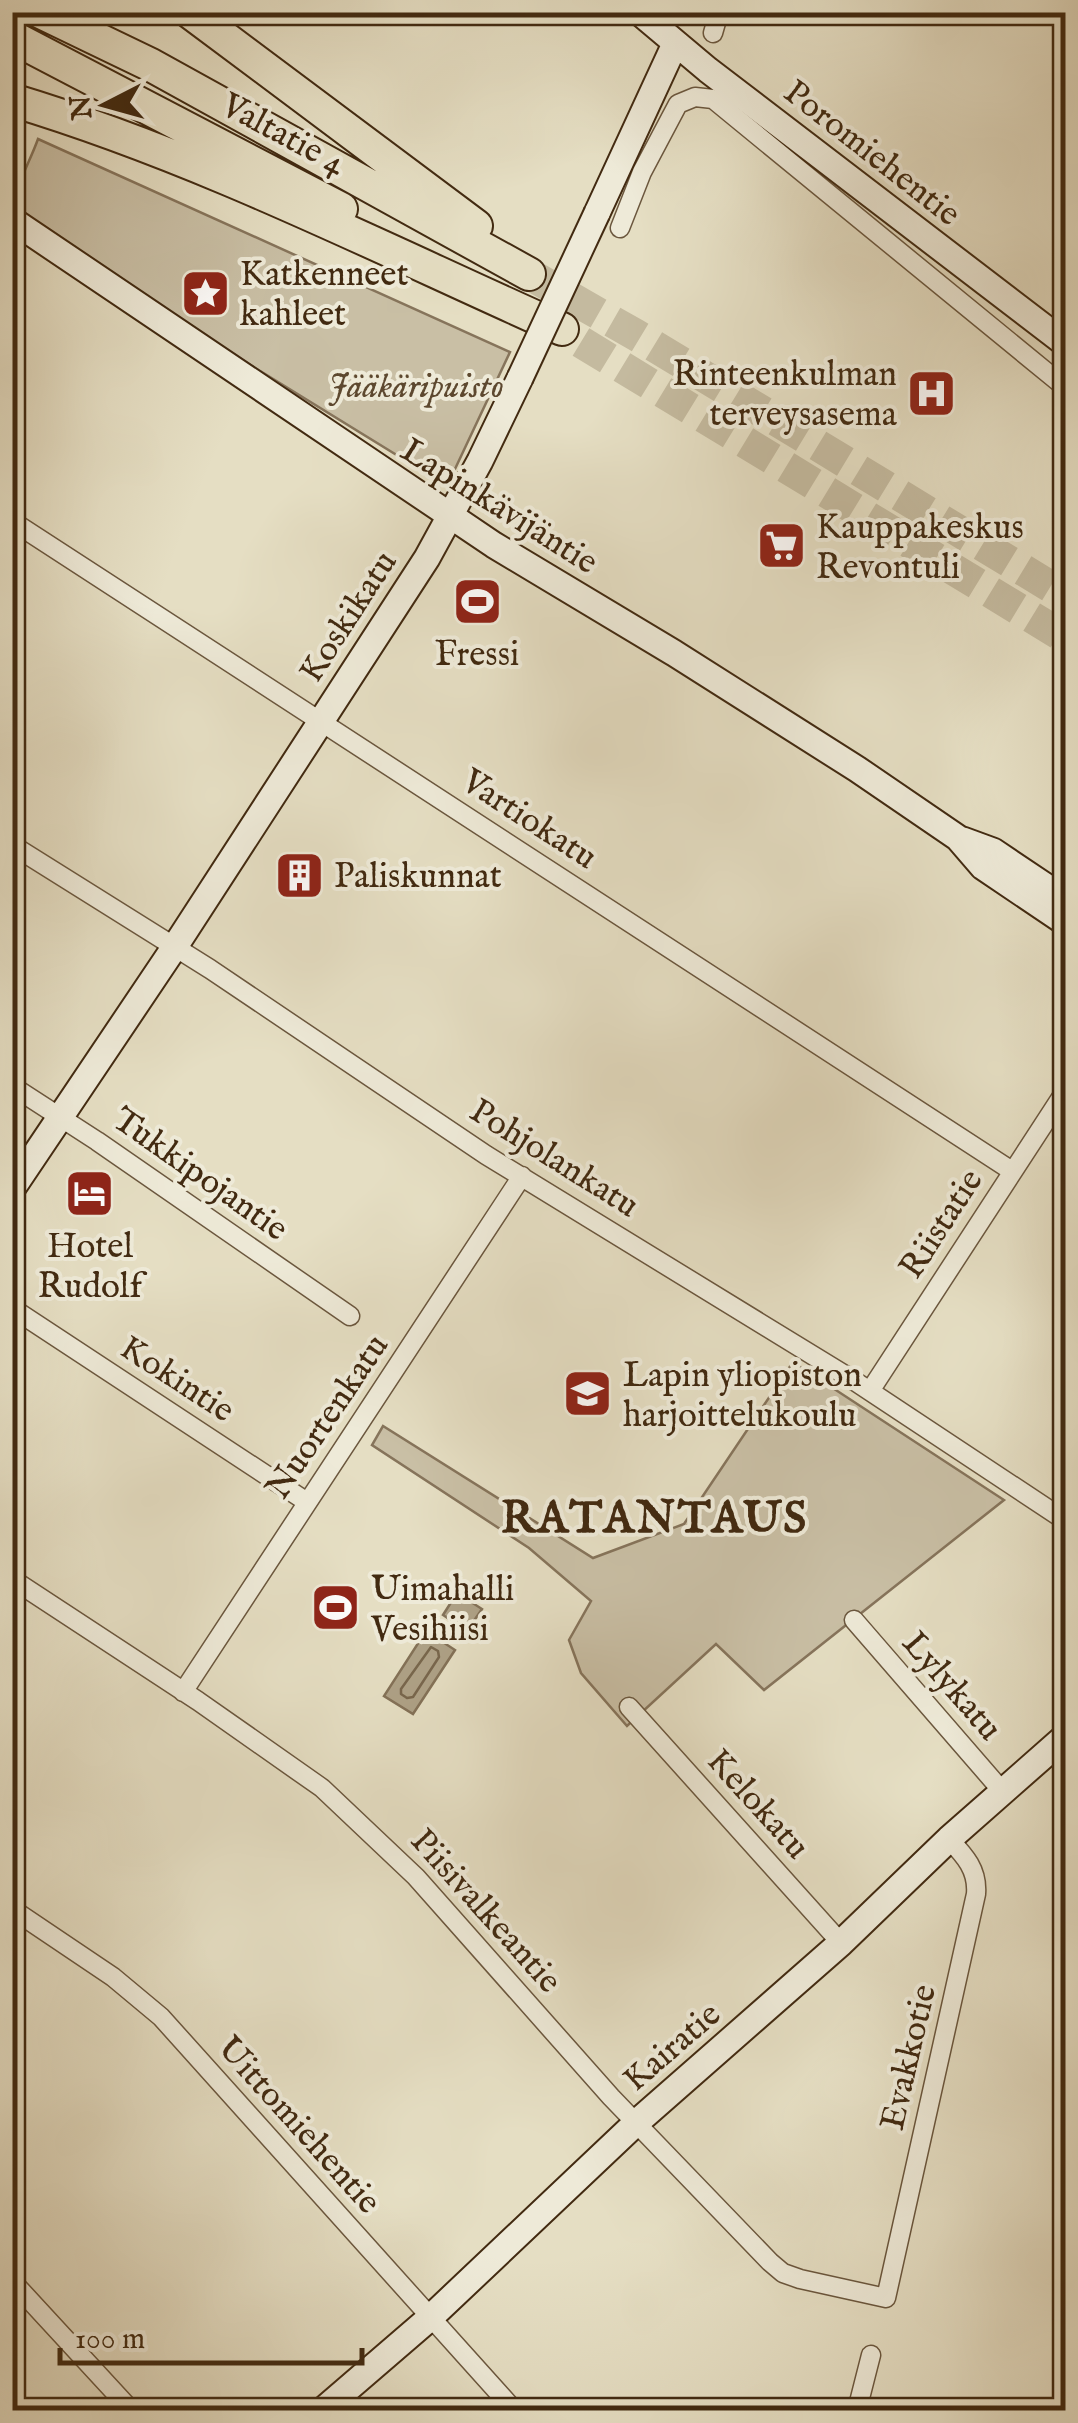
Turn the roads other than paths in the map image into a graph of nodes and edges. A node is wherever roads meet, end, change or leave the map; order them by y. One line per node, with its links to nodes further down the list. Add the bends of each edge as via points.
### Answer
1 (40, 12): 11 (highway, Valtatie 4, via 151,66)
2 (190, 12): 11 (highway)
3 (639, 12): 7 (main road, Poromiehentie)
4 (719, 12): 5 (street)
5 (713, 33)
6 (12, 37): 11 (highway, Valtatie 4)
7 (674, 44): 13 (main road, Poromiehentie); 15 (main road, Koskikatu, bridge)
8 (12, 100): 12 (highway, via 229,180)
9 (12, 220): 15 (main road, Lapinkävijäntie)
10 (620, 228): 14 (street, Poromiehentie, via 678,104 713,99)
11 (526, 281)
12 (562, 330)
13 (1066, 344)
14 (1066, 388)
15 (449, 516): 17 (main road, Koskikatu); 18 (main road, Lapinkävijäntie, via 799,730)
16 (12, 520): 17 (street, Vartiokatu)
17 (320, 721): 22 (main road, Koskikatu); 26 (street, Vartiokatu)
18 (958, 838): 20 (main road, Lapinkävijäntie, via 993,850); 21 (main road, Lapinkävijäntie, via 984,867)
19 (12, 845): 22 (street, Pohjolankatu)
20 (1066, 900)
21 (1066, 923)
22 (174, 948): 25 (main road, Koskikatu); 27 (street, Pohjolankatu)
23 (12, 1086): 25 (street, Tukkipojantie)
24 (1066, 1090): 26 (street, Riistatie)
25 (60, 1117): 28 (main road, Koskikatu); 30 (street, Tukkipojantie)
26 (1012, 1171): 31 (street, Riistatie)
27 (522, 1176): 31 (street, Pohjolankatu); 32 (street, Nuortenkatu)
28 (12, 1189)
29 (12, 1308): 32 (street, Kokintie)
30 (350, 1316)
31 (870, 1390): 33 (street, Pohjolankatu)
32 (307, 1502): 36 (street, Nuortenkatu)
33 (1066, 1521)
34 (12, 1579): 36 (street, Piisivalkeantie)
35 (854, 1620): 39 (street, Lylykatu)
36 (183, 1692): 43 (street, Piisivalkeantie, via 322,1788 381,1842)
37 (628, 1706): 42 (street, Kelokatu)
38 (1066, 1736): 39 (main road, Kairatie)
39 (1002, 1792): 40 (main road, Kairatie)
40 (949, 1839): 42 (main road, Kairatie); 45 (street, Evakkotie, via 969,1862 976,1894)
41 (12, 1910): 46 (street, Uittomiehentie, via 113,1976 161,2017)
42 (842, 1942): 43 (main road, Kairatie)
43 (636, 2123): 45 (street, Piisivalkeantie, via 783,2273); 46 (main road, Kairatie)
44 (12, 2281): 48 (street)
45 (886, 2298)
46 (430, 2316): 49 (main road, Kairatie); 50 (street, Uittomiehentie)
47 (871, 2356): 51 (street)
48 (131, 2410)
49 (323, 2410)
50 (514, 2410)
51 (857, 2410)

